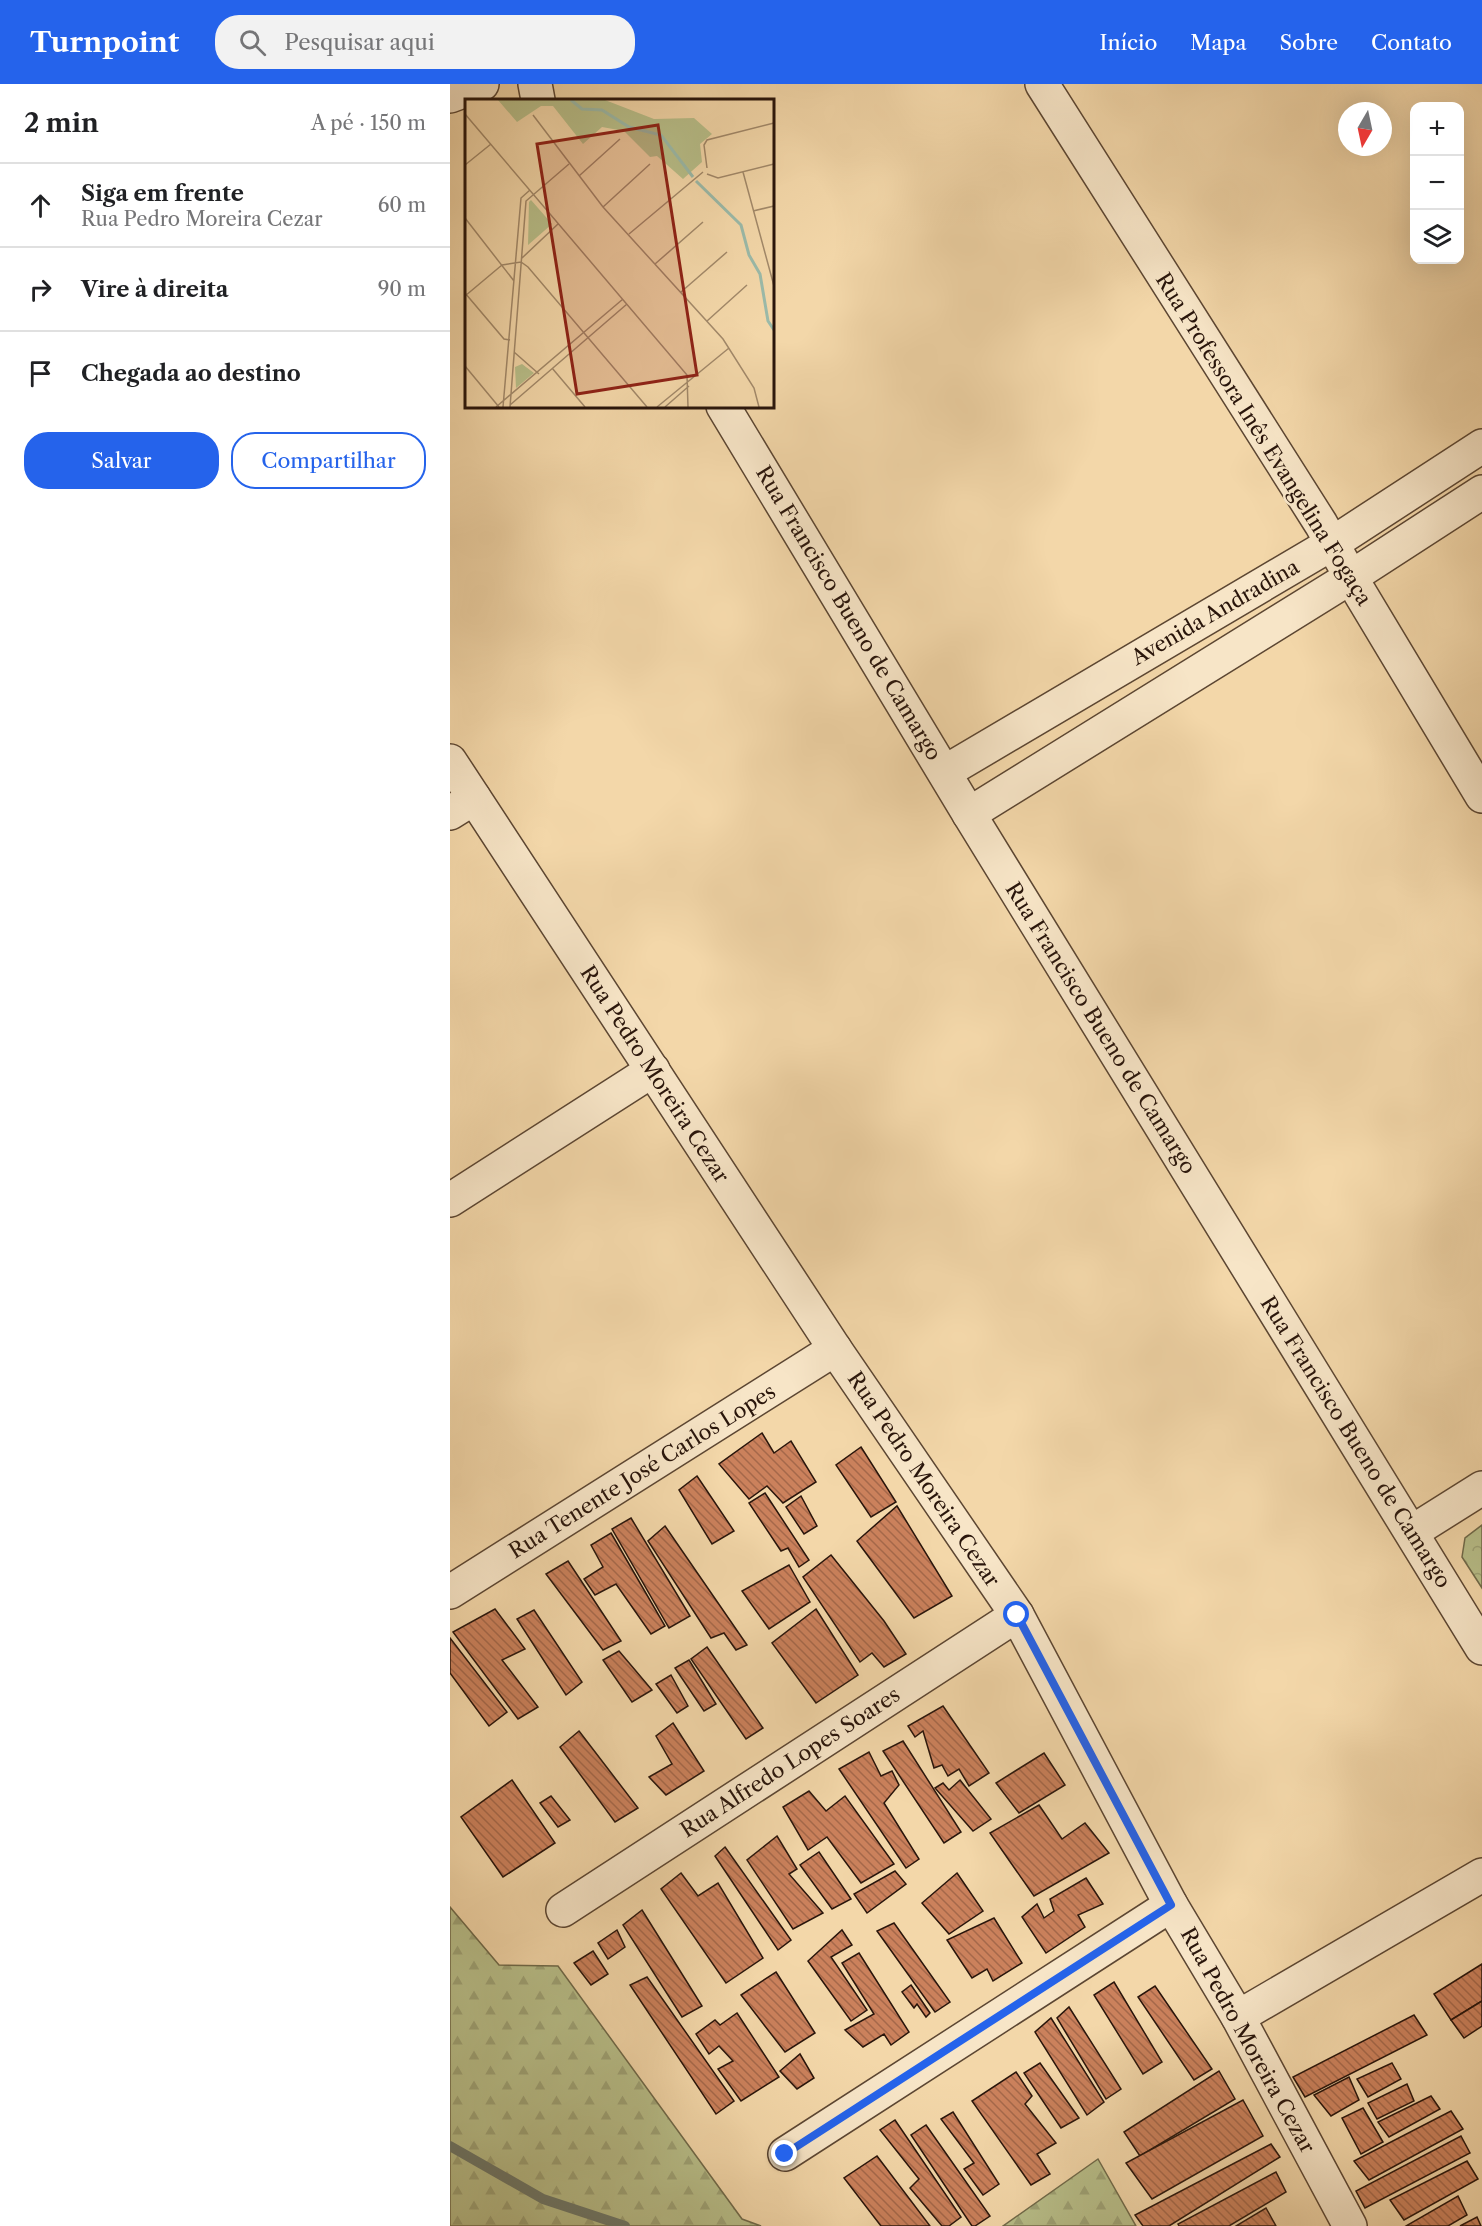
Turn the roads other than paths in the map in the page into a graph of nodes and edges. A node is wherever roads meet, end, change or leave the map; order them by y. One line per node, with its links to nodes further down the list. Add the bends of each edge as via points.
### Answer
1 (461, 84): 5 (street)
2 (482, 84): 5 (street)
3 (535, 84): 6 (street)
4 (1042, 84): 10 (street, Rua Professora Inês Evangelina Fogaça)
5 (450, 96)
6 (538, 99)
7 (724, 408): 13 (street, Rua Francisco Bueno de Camargo)
8 (1482, 446): 10 (street, Avenida Andradina)
9 (1482, 492): 11 (street, Avenida Andradina)
10 (1333, 543): 11 (street, Rua Professora Inês Evangelina Fogaça); 13 (street, Avenida Andradina)
11 (1351, 577): 14 (street, Rua Professora Inês Evangelina Fogaça); 16 (street, Avenida Andradina)
12 (450, 761): 15 (street, Rua Pedro Moreira Cezar)
13 (945, 772): 16 (street, Rua Francisco Bueno de Camargo)
14 (1482, 796)
15 (462, 805): 17 (street, Rua Pedro Moreira Cezar)
16 (969, 814): 21 (street, Rua Francisco Bueno de Camargo)
17 (653, 1070): 18 (street); 19 (street, Rua Pedro Moreira Cezar)
18 (450, 1200)
19 (835, 1349): 22 (street, Rua Tenente José Carlos Lopes); 23 (street, Rua Pedro Moreira Cezar)
20 (1482, 1488): 21 (street)
21 (1412, 1532): 24 (street, Rua Francisco Bueno de Camargo)
22 (450, 1592)
23 (1017, 1615): 26 (street, Rua Pedro Moreira Cezar); 27 (street, Rua Alfredo Lopes Soares)
24 (1482, 1648)
25 (1482, 1875): 28 (street)
26 (1171, 1905): 28 (street, Rua Pedro Moreira Cezar); 29 (street)
27 (563, 1910)
28 (1238, 2016): 30 (street, Rua Pedro Moreira Cezar)
29 (785, 2154)
30 (1350, 2226)

